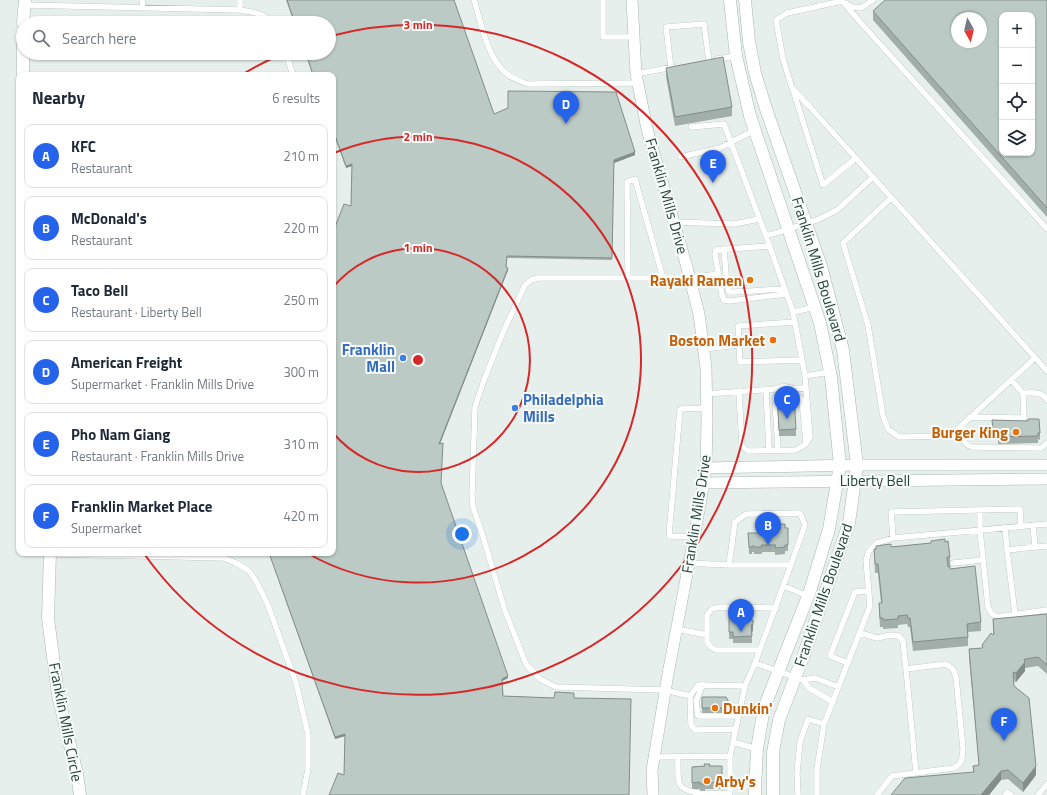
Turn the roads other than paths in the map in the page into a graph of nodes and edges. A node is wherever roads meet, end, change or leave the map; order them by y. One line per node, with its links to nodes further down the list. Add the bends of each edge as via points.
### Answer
1 (142, 0): 11 (lane)
2 (240, 0): 12 (lane)
3 (474, 0): 25 (lane, via 495,61 515,80 528,84)
4 (603, 0): 15 (lane, via 603,37)
5 (632, 0): 15 (street, Franklin Mills Drive)
6 (730, 0): 16 (street, Franklin Mills Boulevard)
7 (745, 0): 36 (street, Franklin Mills Boulevard, via 755,73)
8 (842, 0): 9 (lane, via 852,7 861,8); 26 (lane, via 787,13 776,20 783,59); 38 (lane)
9 (873, 0)
10 (24, 2): 11 (lane); 13 (street)
11 (143, 8): 12 (lane)
12 (240, 10): 14 (lane)
13 (23, 16)
14 (264, 16)
15 (634, 37): 25 (street, Franklin Mills Drive)
16 (736, 56): 19 (lane); 28 (street, Franklin Mills Boulevard)
17 (23, 60): 23 (street)
18 (288, 60): 24 (lane)
19 (709, 61): 20 (lane); 22 (lane, via 704,24 666,27)
20 (702, 62)
21 (678, 66): 22 (lane)
22 (671, 68): 25 (lane)
23 (23, 72)
24 (292, 72)
25 (637, 79): 35 (street, Franklin Mills Drive, via 647,129)
26 (792, 88): 31 (lane); 31 (lane, via 823,185)
27 (691, 128): 29 (lane, via 724,124)
28 (755, 130): 29 (lane); 37 (street, Franklin Mills Boulevard)
29 (731, 143): 30 (lane); 34 (lane)
30 (680, 158)
31 (856, 158): 32 (lane)
32 (873, 177): 33 (lane); 36 (lane, via 837,210)
33 (892, 198): 52 (lane); 66 (lane, via 843,243 868,325 883,416 888,429 899,437 950,436)
34 (759, 219): 35 (lane, via 734,224); 39 (lane)
35 (674, 222): 45 (street, Franklin Mills Drive)
36 (806, 224): 37 (lane); 72 (street, Franklin Mills Boulevard, via 821,266 843,350)
37 (789, 229): 39 (lane); 47 (street, Franklin Mills Boulevard)
38 (1047, 229)
39 (766, 236): 40 (lane)
40 (769, 246): 41 (lane); 46 (lane)
41 (724, 249): 42 (lane, via 716,250 715,254); 46 (lane, via 729,292)
42 (718, 274): 45 (lane); 46 (lane, via 724,300)
43 (628, 278): 44 (lane); 44 (lane, via 627,182 634,179); 115 (lane, via 538,278 525,285 504,330 475,407 473,507 505,611 526,664 540,679 556,687)
44 (663, 278): 45 (lane)
45 (690, 278): 51 (street, Franklin Mills Drive, via 699,314)
46 (785, 292): 48 (lane)
47 (815, 307): 48 (lane); 55 (street, Franklin Mills Boulevard)
48 (793, 312): 49 (lane)
49 (794, 322): 50 (lane, via 738,326); 53 (lane)
50 (739, 345): 51 (lane); 53 (lane, via 740,362)
51 (703, 349): 62 (street, Franklin Mills Drive)
52 (1035, 358): 54 (lane); 57 (lane)
53 (802, 360): 56 (lane)
54 (1047, 371)
55 (830, 372): 56 (lane); 71 (street, Franklin Mills Boulevard)
56 (805, 376): 58 (lane)
57 (1011, 380): 61 (lane); 65 (lane)
58 (806, 388): 59 (lane, via 794,389 783,386); 68 (lane, via 810,437)
59 (766, 389): 60 (lane); 69 (lane)
60 (739, 391): 62 (lane); 69 (lane, via 742,446 748,450)
61 (1023, 393): 63 (lane, via 1040,393); 65 (lane, via 1024,418)
62 (706, 394): 64 (street, Franklin Mills Drive)
63 (1047, 400)
64 (707, 408): 74 (street, Franklin Mills Drive); 85 (lane, via 680,409 669,536)
65 (970, 417): 66 (lane)
66 (963, 424): 67 (lane, via 963,440 966,445 972,447 1041,448)
67 (1047, 443)
68 (806, 444): 70 (lane, via 796,450); 70 (lane, via 802,400 797,395 782,392 777,394 775,400)
69 (769, 450): 70 (lane)
70 (778, 450)
71 (840, 465): 72 (street, Liberty Bell); 74 (street, Liberty Bell); 76 (street, Franklin Mills Boulevard)
72 (857, 465): 73 (street, Liberty Bell); 77 (street, Franklin Mills Boulevard)
73 (1047, 465)
74 (706, 468): 78 (street, Franklin Mills Drive)
75 (1047, 479): 77 (street, Liberty Bell)
76 (838, 480): 77 (street, Liberty Bell); 78 (street, Liberty Bell); 99 (street, Franklin Mills Boulevard, via 830,529)
77 (855, 481): 111 (street, Franklin Mills Boulevard, via 849,523)
78 (703, 483): 85 (street, Franklin Mills Drive)
79 (980, 510): 82 (lane, via 1020,509); 84 (lane); 86 (lane, via 891,512)
80 (1047, 524): 81 (lane)
81 (1033, 525): 82 (lane); 88 (lane)
82 (1021, 526): 83 (lane)
83 (1005, 527): 84 (lane); 89 (lane)
84 (980, 530): 86 (lane); 92 (lane)
85 (694, 537): 93 (street, Franklin Mills Drive)
86 (893, 538): 98 (lane, via 877,543 869,551 866,560)
87 (1047, 546): 88 (lane)
88 (1035, 547): 89 (lane)
89 (1007, 550): 102 (lane)
90 (50, 556): 128 (street, Franklin Mills Circle, via 48,623 58,695)
91 (175, 556): 129 (lane, via 224,558 248,570 256,581 268,605 296,683 308,734 308,769)
92 (983, 560): 94 (lane); 102 (lane, via 988,607 991,613 997,617)
93 (688, 563): 95 (lane); 103 (street, Franklin Mills Drive)
94 (953, 563)
95 (729, 565): 96 (lane); 96 (lane, via 735,522 746,514 800,513 805,525)
96 (791, 565): 97 (lane)
97 (784, 586): 99 (lane); 100 (lane)
98 (868, 592): 104 (lane, via 870,606); 107 (lane, via 855,592 830,656)
99 (808, 596): 110 (street, Franklin Mills Boulevard)
100 (776, 608): 105 (lane, via 712,609 707,615); 106 (lane)
101 (1047, 610): 102 (lane)
102 (1015, 614)
103 (677, 629): 105 (lane); 115 (street, Franklin Mills Drive)
104 (860, 633): 107 (lane); 109 (lane, via 877,638 899,636)
105 (707, 635): 106 (lane, via 707,642 716,650)
106 (760, 650): 108 (lane)
107 (848, 662): 114 (lane)
108 (755, 663): 110 (lane); 113 (lane)
109 (906, 669): 126 (lane); 126 (lane, via 946,664 952,669 956,677 963,749 960,765 954,768)
110 (778, 671): 111 (lane); 122 (street, Franklin Mills Boulevard, via 764,708)
111 (799, 678): 114 (lane, via 815,678); 117 (lane, via 809,688); 132 (street, Franklin Mills Boulevard, via 779,720 773,752)
112 (703, 684): 113 (lane); 116 (lane, via 698,684); 118 (lane, via 696,701 698,716)
113 (745, 686): 118 (lane)
114 (839, 687): 117 (lane)
115 (665, 690): 116 (lane); 124 (street, Franklin Mills Drive)
116 (690, 696): 120 (lane, via 691,725 695,730)
117 (833, 702): 119 (lane)
118 (738, 716): 120 (lane)
119 (824, 724): 133 (lane, via 808,719 800,742); 134 (lane, via 817,769)
120 (736, 729): 121 (lane)
121 (733, 742): 122 (lane); 123 (lane)
122 (757, 749): 131 (street, Franklin Mills Boulevard)
123 (730, 756): 125 (lane); 125 (lane, via 730,793 697,794 689,793 679,784)
124 (655, 757): 125 (lane); 130 (street, Franklin Mills Drive)
125 (678, 757)
126 (916, 772): 135 (lane, via 892,776)
127 (1047, 784): 138 (lane)
128 (80, 795)
129 (303, 795)
130 (652, 795)
131 (755, 795)
132 (774, 795)
133 (798, 795)
134 (817, 795)
135 (877, 795)
136 (1005, 795): 137 (lane, via 1007,792)
137 (1011, 795)
138 (1038, 795)

